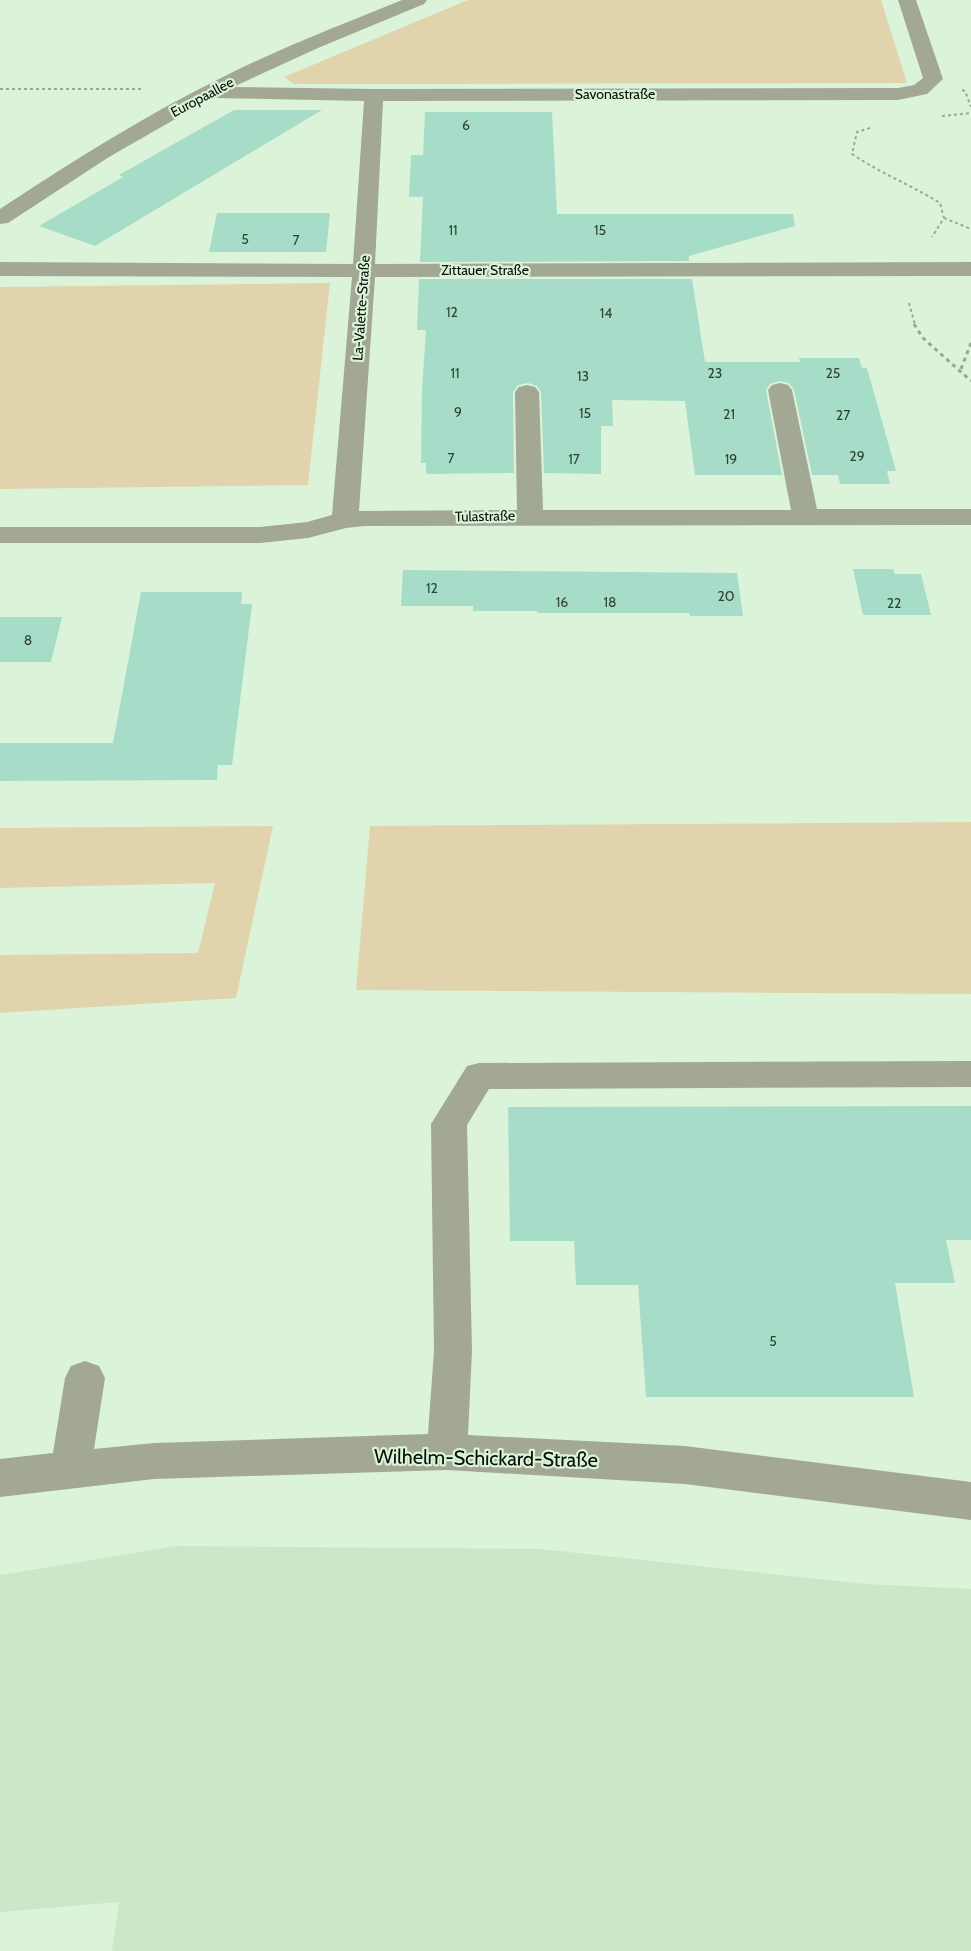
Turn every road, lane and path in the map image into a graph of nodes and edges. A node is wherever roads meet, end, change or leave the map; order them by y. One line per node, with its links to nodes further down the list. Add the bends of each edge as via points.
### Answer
1 (418, 0): 4 (street, Europaallee)
2 (907, 0): 5 (street, Savonastraße, via 933,79 920,90 898,94)
3 (0, 89): 4 (path)
4 (208, 92): 5 (street, Savonastraße); 9 (street, Europaallee)
5 (374, 95): 14 (street, La-Valette-Straße)
6 (971, 113): 7 (path)
7 (935, 116)
8 (876, 126): 10 (path, via 857,132 852,154 940,203)
9 (0, 218)
10 (944, 218): 11 (path); 15 (path)
11 (971, 229)
12 (0, 269): 14 (street, Zittauer Straße)
13 (971, 269): 15 (street, Zittauer Straße)
14 (364, 270): 15 (street, Zittauer Straße); 24 (street, La-Valette-Straße)
15 (909, 270): 17 (path, via 909,317 924,341)
16 (971, 343): 17 (path)
17 (961, 369): 18 (path)
18 (971, 381)
19 (780, 390): 22 (street)
20 (527, 392): 21 (street)
21 (530, 516): 22 (street, Tulastraße); 24 (street, Tulastraße)
22 (805, 516): 23 (street, Tulastraße)
23 (971, 517)
24 (345, 520): 25 (street, Tulastraße, via 308,530 260,535)
25 (0, 535)
26 (971, 1074): 28 (street, via 479,1076 449,1124 453,1351)
27 (85, 1378): 29 (street)
28 (447, 1452): 29 (street, Wilhelm-Schickard-Straße, via 154,1461); 31 (street, Wilhelm-Schickard-Straße, via 685,1465)
29 (71, 1470): 30 (street, Wilhelm-Schickard-Straße)
30 (0, 1478)
31 (971, 1501)

